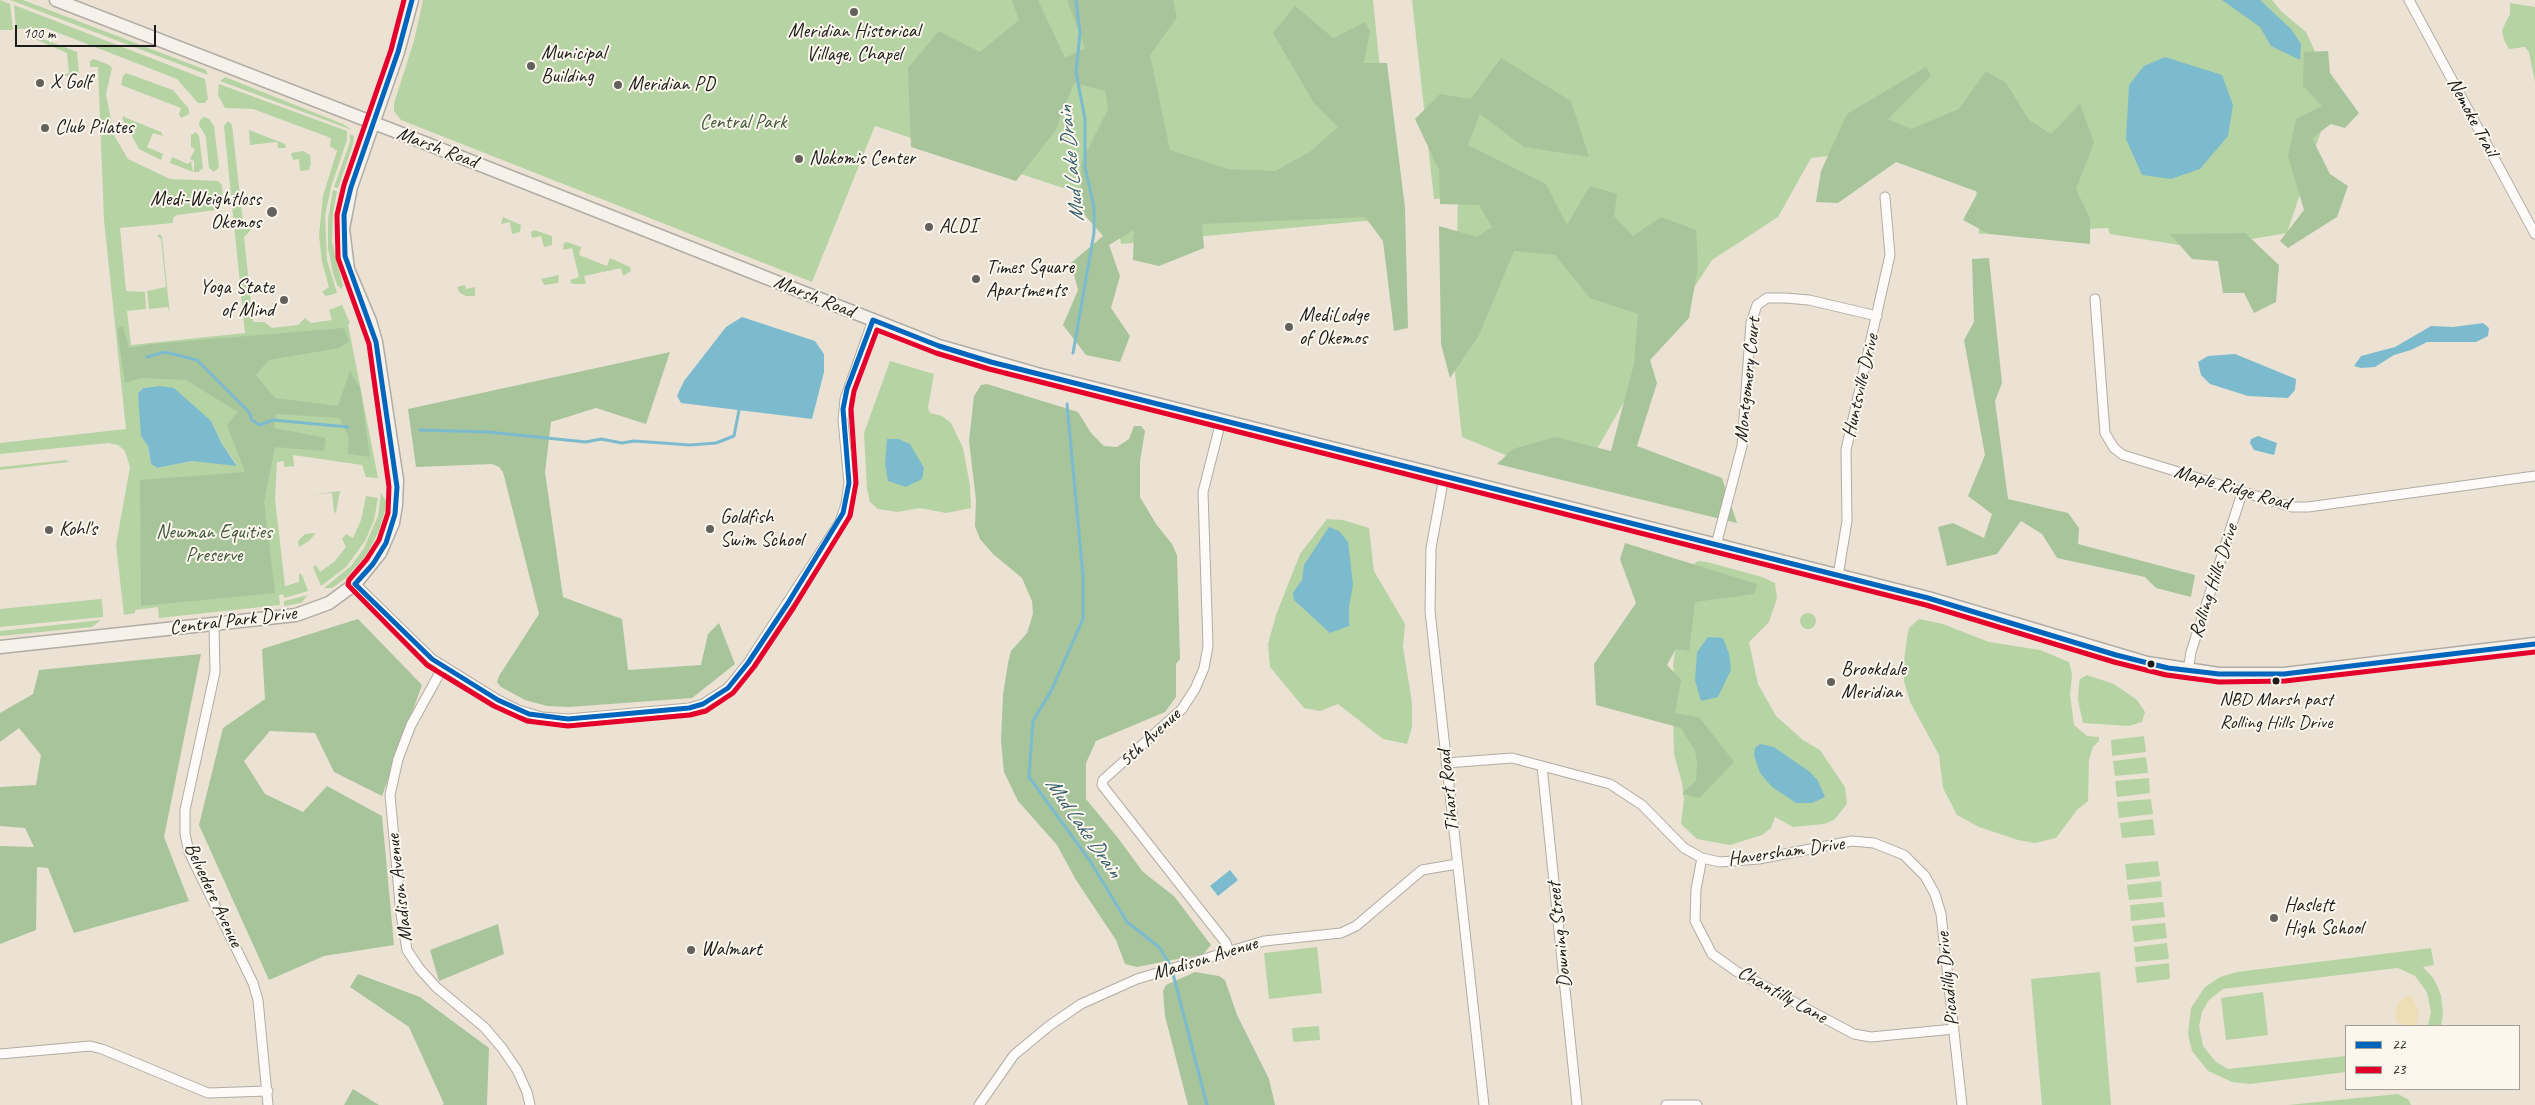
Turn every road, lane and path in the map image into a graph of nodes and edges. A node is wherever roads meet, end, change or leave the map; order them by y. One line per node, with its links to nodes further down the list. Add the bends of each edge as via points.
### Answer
1 (56, 0): 4 (main road, Marsh Road)
2 (412, 0): 4 (main road, Central Park Drive)
3 (2409, 0): 6 (street, Nemoke Trail)
4 (374, 123): 9 (main road, Marsh Road); 16 (main road, Central Park Drive, via 347,200 344,243 350,275 376,342 397,495 386,543)
5 (1885, 197): 8 (street, Huntsville Drive, via 1890,255)
6 (2535, 234)
7 (2095, 299): 13 (street, Maple Ridge Road, via 2104,427 2110,444 2123,455)
8 (1877, 316): 14 (street, Montgomery Court, via 1792,298 1767,298 1757,306 1751,323 1742,445); 15 (street, Huntsville Drive, via 1846,450 1847,521)
9 (873, 320): 10 (main road, Marsh Road, via 991,362); 20 (street, via 844,404 849,484 843,513 788,603 728,688 690,708 555,718 529,714 508,706)
10 (1221, 421): 12 (main road, Marsh Road); 27 (street, 5th Avenue, via 1204,492 1208,646 1202,674 1190,700 1174,718 1103,780 1102,785 1226,943)
11 (2535, 476): 13 (street, Maple Ridge Road, via 2308,507 2284,506)
12 (1444, 477): 14 (main road, Marsh Road); 22 (street, Tihart Road, via 1431,548 1429,582)
13 (2242, 493): 21 (street, Rolling Hills Drive, via 2191,652)
14 (1716, 545): 15 (main road, Marsh Road)
15 (1838, 576): 21 (main road, Marsh Road, via 1928,598 2116,655)
16 (355, 584): 17 (main road, Central Park Drive, via 328,603 305,613); 20 (street)
17 (214, 625): 19 (main road, Central Park Drive); 30 (street, Belvedere Avenue, via 215,672 185,810 185,834 189,852 254,983)
18 (2535, 644): 21 (main road, Marsh Road, via 2284,674)
19 (0, 647)
20 (442, 667): 32 (street, Madison Avenue, via 411,726 398,759 390,795 407,950 436,987 484,1027 502,1048 517,1070)
21 (2188, 671)
22 (1446, 763): 23 (street, Haversham Drive, via 1504,758); 26 (street, Tihart Road)
23 (1542, 766): 24 (street, Haversham Drive, via 1610,784 1628,794 1670,836); 35 (street, Downing Street)
24 (1702, 858): 25 (street, Haversham Drive, via 1734,862 1852,842 1885,846); 28 (street, Chantilly Lane, via 1695,921 1712,954 1736,971 1854,1034 1871,1037)
25 (1913, 861): 28 (street, Picadilly Drive, via 1931,885 1941,914)
26 (1457, 864): 27 (street, Madison Avenue, via 1422,870 1356,926 1341,933 1264,941); 34 (street, Tihart Road)
27 (1229, 952): 33 (street, Madison Avenue, via 1112,989 1081,1004 1014,1055)
28 (1954, 1029): 38 (street, Picadilly Drive)
29 (0, 1054): 30 (street, via 90,1046 208,1093)
30 (268, 1091): 31 (street, Belvedere Avenue)
31 (268, 1105)
32 (530, 1105)
33 (979, 1105)
34 (1484, 1105)
35 (1578, 1105)
36 (1666, 1105): 37 (street)
37 (1697, 1105)
38 (1962, 1105)

